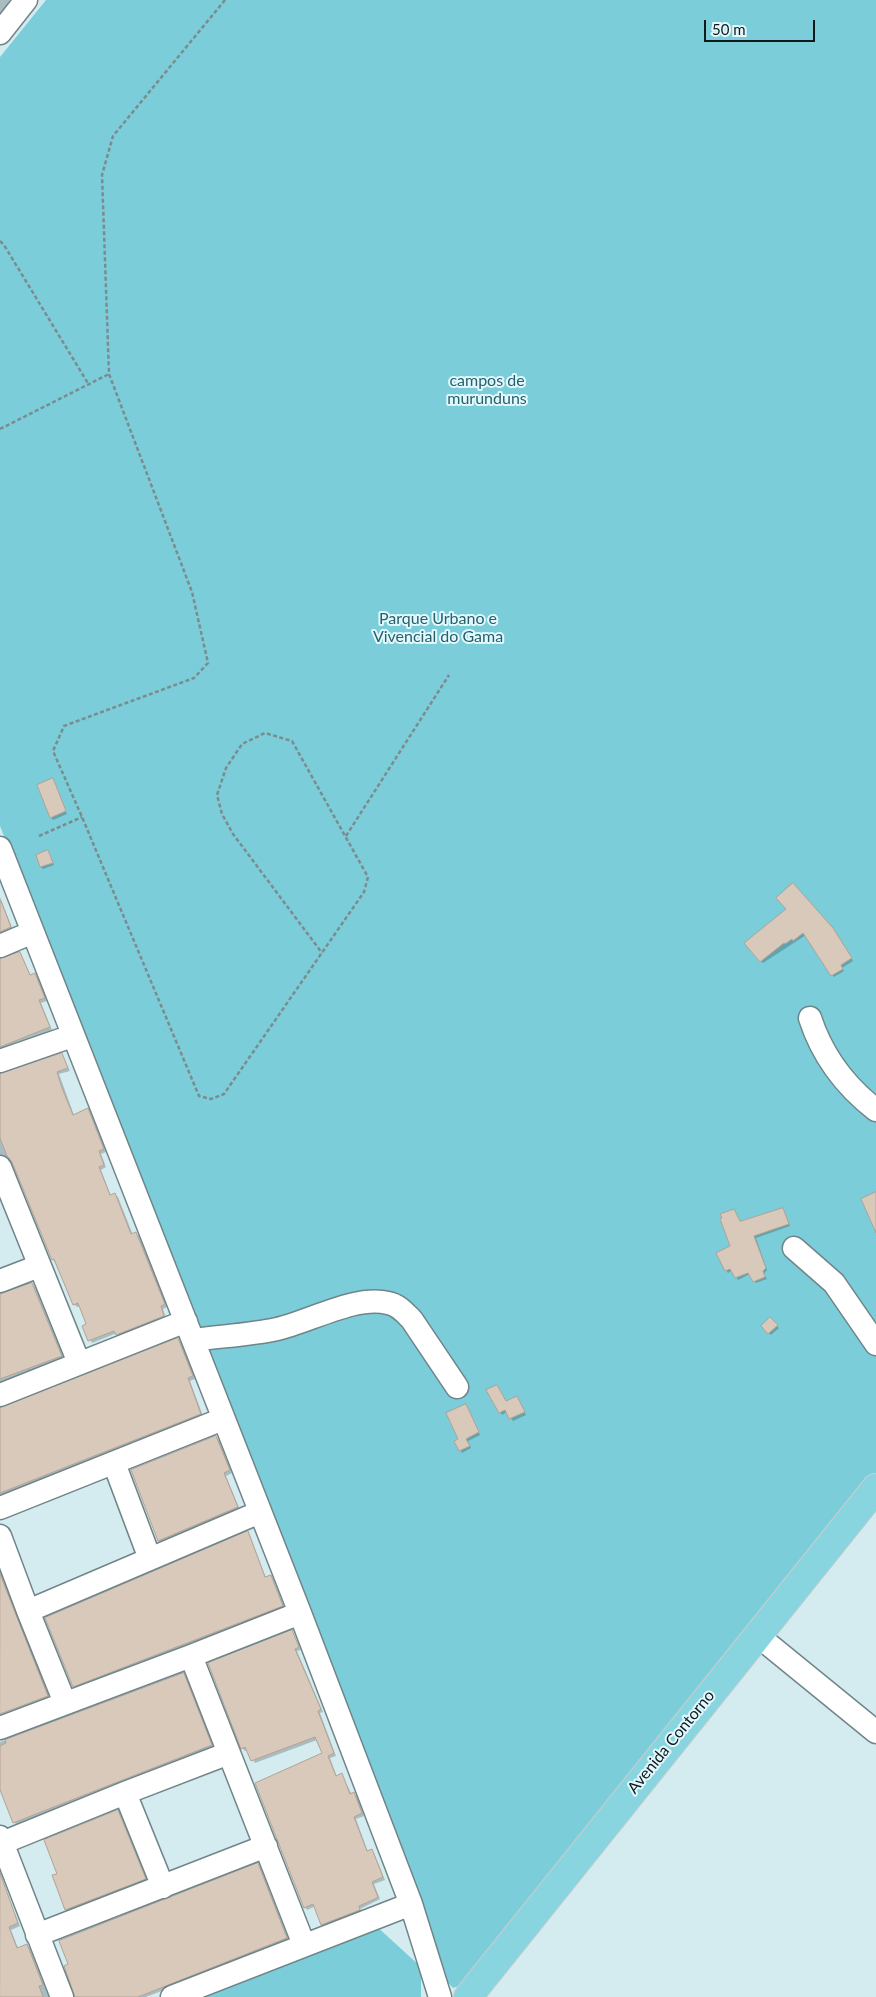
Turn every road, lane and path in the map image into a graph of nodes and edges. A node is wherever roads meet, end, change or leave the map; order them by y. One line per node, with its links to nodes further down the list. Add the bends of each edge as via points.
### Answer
1 (25, 0): 3 (street)
2 (225, 0): 5 (path, via 113,136 102,175)
3 (0, 33)
4 (0, 241): 6 (path)
5 (110, 374): 6 (path); 9 (path, via 192,592 208,662 194,678 64,726 53,751)
6 (89, 384): 7 (path)
7 (0, 430)
8 (449, 675): 11 (path)
9 (82, 817): 10 (path); 15 (path, via 199,1096 211,1099 224,1094)
10 (39, 836)
11 (346, 836): 15 (path, via 368,877 364,892); 15 (path, via 292,741 264,733 242,744 226,768 217,795 222,814 233,834)
12 (0, 848): 13 (street)
13 (33, 932): 14 (street); 17 (street)
14 (0, 946)
15 (322, 953)
16 (810, 1018): 19 (street, via 830,1062 847,1085)
17 (72, 1036): 18 (street); 24 (street)
18 (0, 1061)
19 (876, 1110)
20 (1, 1173): 22 (street)
21 (794, 1248): 25 (street, via 834,1283)
22 (39, 1266): 23 (street); 26 (street)
23 (0, 1281)
24 (189, 1330): 26 (street); 27 (street, via 274,1330 328,1311 377,1301 389,1303 412,1320); 29 (street)
25 (876, 1344)
26 (79, 1363): 28 (street)
27 (456, 1387)
28 (0, 1395)
29 (223, 1419): 30 (street); 33 (street)
30 (114, 1463): 32 (street); 35 (street)
31 (876, 1488): 38 (main road, Avenida Contorno)
32 (0, 1508)
33 (260, 1512): 35 (street); 37 (street)
34 (0, 1536): 36 (street)
35 (150, 1559): 36 (street)
36 (28, 1611): 40 (street)
37 (300, 1613): 39 (street); 48 (street)
38 (757, 1635): 42 (street); 54 (main road, Avenida Contorno)
39 (192, 1656): 40 (street); 43 (street)
40 (65, 1703): 41 (street)
41 (0, 1728)
42 (876, 1732)
43 (229, 1753): 44 (street); 46 (street)
44 (124, 1793): 45 (street); 47 (street)
45 (1, 1840): 49 (street)
46 (266, 1846): 47 (street); 50 (street)
47 (163, 1887): 49 (street)
48 (411, 1904): 50 (street); 53 (street)
49 (37, 1935): 51 (street)
50 (304, 1945): 52 (street)
51 (62, 1997)
52 (172, 1997)
53 (440, 1997)
54 (468, 1997)

